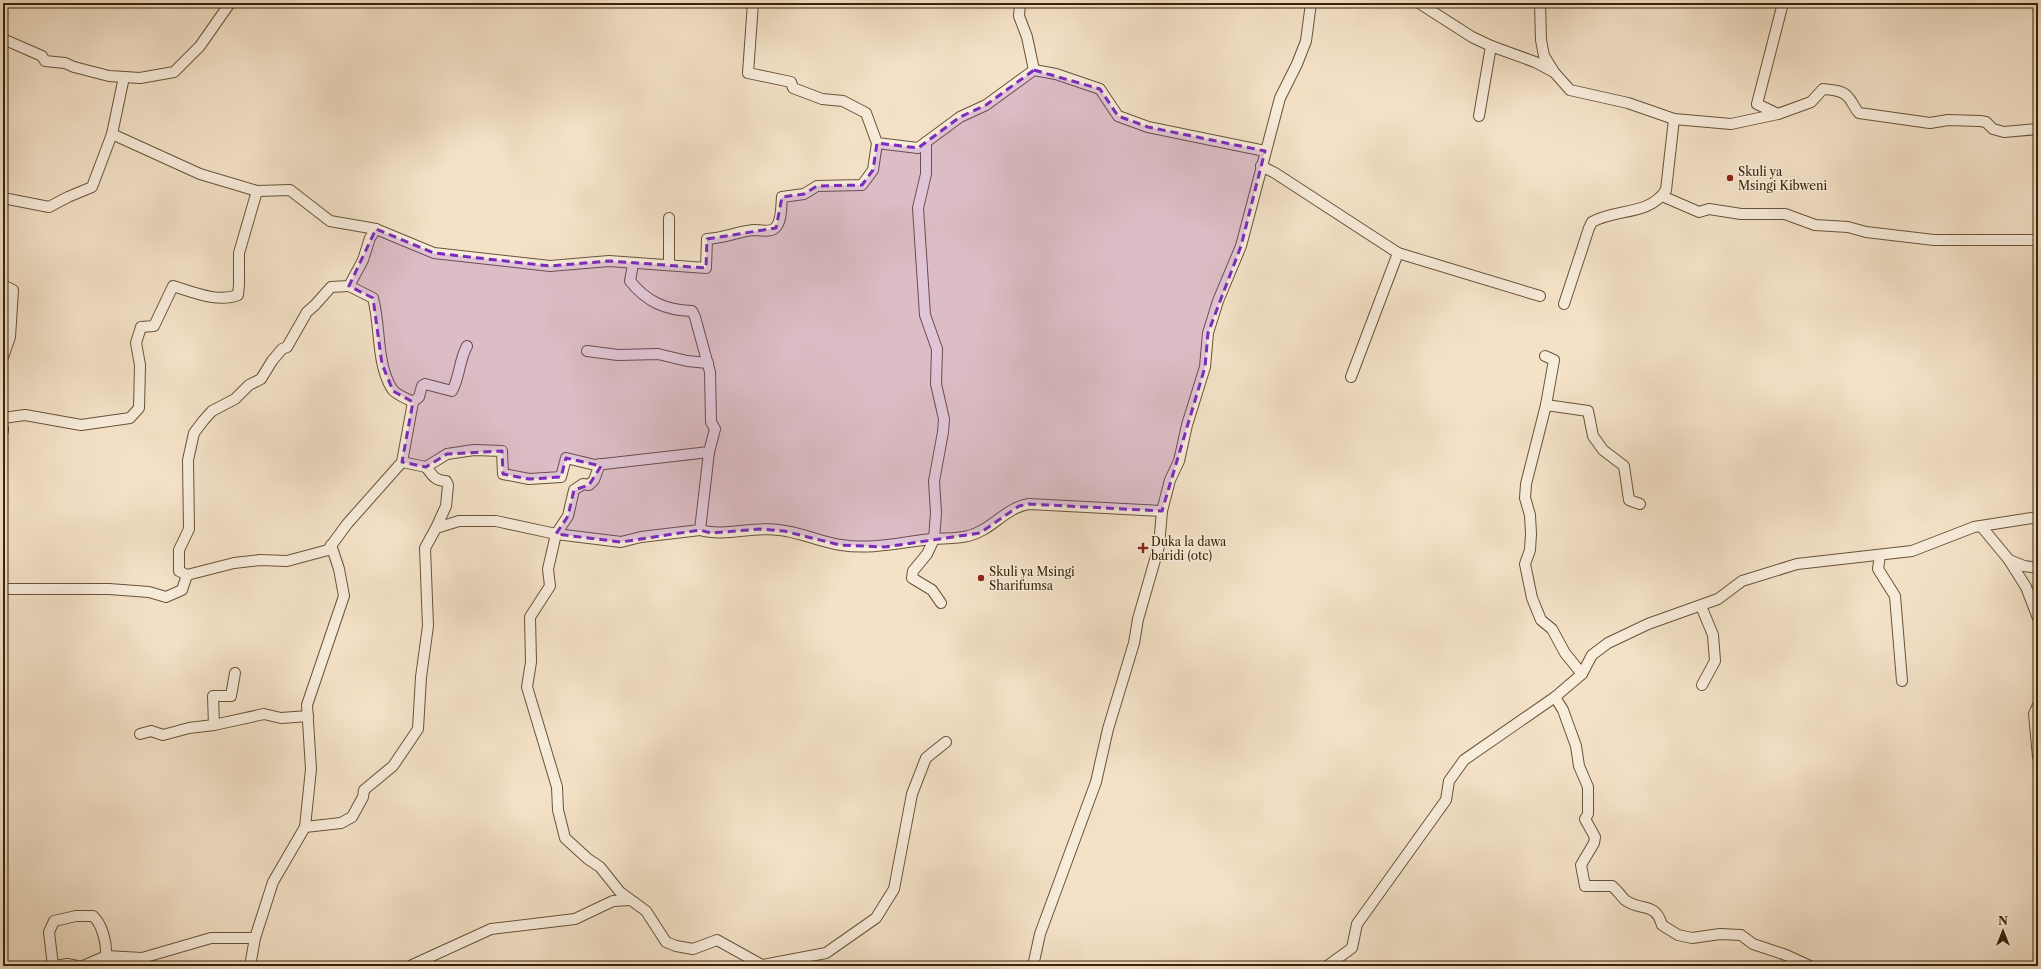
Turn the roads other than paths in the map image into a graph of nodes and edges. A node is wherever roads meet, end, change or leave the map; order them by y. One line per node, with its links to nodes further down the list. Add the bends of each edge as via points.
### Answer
1 (230, 3): 12 (street, via 200,46 174,72 140,78)
2 (754, 3): 19 (street, via 748,73 791,82 793,88 822,99 843,101 866,113)
3 (1020, 3): 10 (street, via 1019,16 1027,37)
4 (1311, 3): 20 (street, via 1306,41 1280,98)
5 (1419, 3): 9 (street, via 1472,37)
6 (1540, 3): 11 (street, via 1544,56)
7 (1783, 3): 13 (street, via 1757,104)
8 (3, 39): 12 (street, via 42,56 45,61 65,63 109,76)
9 (1491, 46): 11 (street); 14 (street)
10 (1034, 70): 18 (street, via 986,105 960,117); 20 (street, via 1100,88 1118,116 1148,127)
11 (1554, 72): 15 (street, via 1570,90 1628,103)
12 (124, 77): 17 (street)
13 (1778, 114): 15 (street, via 1732,124); 16 (street, via 1812,102 1824,89 1842,92 1848,96 1859,113 1930,123 1948,120 1980,121 2004,132)
14 (1479, 116)
15 (1674, 119): 23 (street, via 1666,190)
16 (2038, 130)
17 (112, 134): 22 (street, via 200,174); 24 (street, via 92,187 49,207)
18 (926, 142): 19 (street, via 918,148); 55 (street, via 926,174 918,208 923,286 925,315 937,348 936,384 944,419 934,481)
19 (877, 143): 30 (street, via 873,170 862,185 818,186 804,194 782,197 780,220 776,228 768,231 740,232 707,240 706,268)
20 (1266, 151): 21 (street)
21 (1261, 166): 28 (street, via 1275,172); 49 (street, via 1241,246 1208,333 1205,366 1179,461 1170,480)
22 (256, 191): 26 (street, via 290,190 330,222); 43 (street, via 239,253 238,295 228,299 173,286 154,326 141,327 136,343 140,365 139,408 130,418 81,425 25,415)
23 (1662, 196): 27 (street, via 1699,212 1709,208 1741,214 1785,214 1815,225 1848,227 1866,232 1934,240); 34 (street, via 1646,207 1592,222)
24 (3, 198)
25 (669, 218): 30 (street)
26 (376, 230): 29 (street, via 434,253 550,266 609,261); 32 (street, via 370,238)
27 (2038, 240)
28 (1398, 253): 33 (street); 40 (street)
29 (633, 264): 30 (street); 39 (street, via 630,281 640,294 673,310 692,311 699,325)
30 (669, 265)
31 (3, 285): 38 (street, via 13,290 10,337)
32 (350, 286): 41 (street, via 373,298 382,364 393,391); 60 (street, via 331,287 307,312 287,347 282,349 261,379 212,411 194,433 188,460 189,529 179,550 180,571)
33 (1540, 296)
34 (1564, 304)
35 (468, 346): 41 (street, via 452,391 425,384 419,397)
36 (587, 351): 39 (street, via 618,355 658,354 688,362)
37 (1545, 356): 42 (street, via 1554,360)
38 (3, 357)
39 (708, 363): 44 (street, via 711,422 714,429)
40 (1350, 377)
41 (413, 402): 45 (street)
42 (1546, 405): 48 (street, via 1588,411 1593,436 1603,450 1624,466 1629,500); 66 (street, via 1526,484 1525,498 1530,515 1531,534 1530,550 1525,564 1532,598 1541,620 1552,629 1565,653)
43 (3, 418)
44 (709, 452): 46 (street); 53 (street)
45 (402, 462): 47 (street); 56 (street)
46 (600, 464): 47 (street, via 566,458 561,477 529,479 503,474 502,451 474,450 447,454); 54 (street, via 594,480 589,485 583,484 574,490 568,516)
47 (426, 467): 52 (street, via 431,476 446,481 448,485 446,506)
48 (1640, 504)
49 (1162, 511): 55 (street, via 1029,504 1019,506 980,533 962,538); 86 (street, via 1159,546 1108,729 1096,782 1040,934)
50 (2038, 517): 51 (street)
51 (1982, 526): 57 (street, via 1912,551); 58 (street)
52 (436, 528): 54 (street, via 459,521 496,521); 76 (street, via 424,548 428,626 421,677 418,729 393,766 364,790 352,817 341,823)
53 (700, 530): 54 (street, via 621,542); 55 (street, via 711,533 779,530 840,545 866,547 885,547)
54 (556, 534): 77 (street, via 548,569 550,586 530,617 531,662 528,687 558,787 558,810 565,838 600,867 620,892)
55 (934, 539): 62 (street, via 927,554 913,571 912,578 932,590)
56 (331, 545): 60 (street, via 328,550 287,561 260,560 234,563); 71 (street, via 344,596 308,705)
57 (1880, 555): 63 (street, via 1797,564 1742,581 1718,599); 67 (street, via 1878,569 1895,596)
58 (2009, 560): 59 (street); 64 (street, via 2026,587)
59 (2038, 568)
60 (187, 575): 61 (street, via 182,590 166,597 149,592 109,589)
61 (3, 589)
62 (941, 603)
63 (1701, 606): 66 (street, via 1648,624 1608,643 1592,655); 68 (street, via 1713,635 1715,662)
64 (2038, 618)
65 (235, 673): 72 (street, via 231,696 213,696)
66 (1582, 674): 69 (street)
67 (1902, 681)
68 (1702, 685)
69 (1555, 697): 87 (street, via 1464,760 1449,782 1446,800 1357,924 1352,948); 88 (street, via 1563,710 1576,746 1579,766 1588,787 1588,814 1585,819 1595,837 1581,866 1585,886 1612,886 1625,900 1652,908 1660,915 1662,925 1678,935 1692,938 1720,934 1741,935 1754,944 1786,954)
70 (2038, 705): 75 (street, via 2034,714)
71 (308, 716): 72 (street, via 281,718 264,714); 76 (street, via 311,769)
72 (214, 725): 73 (street, via 190,728 163,736 151,731)
73 (140, 734)
74 (946, 742): 77 (street, via 926,758 912,794 894,889 876,918 826,953 762,965 717,940 693,950 676,946 666,942 646,911)
75 (2038, 757)
76 (305, 827): 78 (street, via 273,882)
77 (630, 900): 85 (street, via 613,901 575,919 491,929)
78 (255, 938): 80 (street, via 211,938); 84 (street)
79 (106, 956): 80 (street); 81 (street, via 107,946 96,919 87,915 71,917 54,921 50,927); 83 (street)
80 (141, 962)
81 (54, 966): 82 (street)
82 (77, 966)
83 (83, 966)
84 (250, 966)
85 (410, 966)
86 (1033, 966)
87 (1327, 966)
88 (1810, 966)

